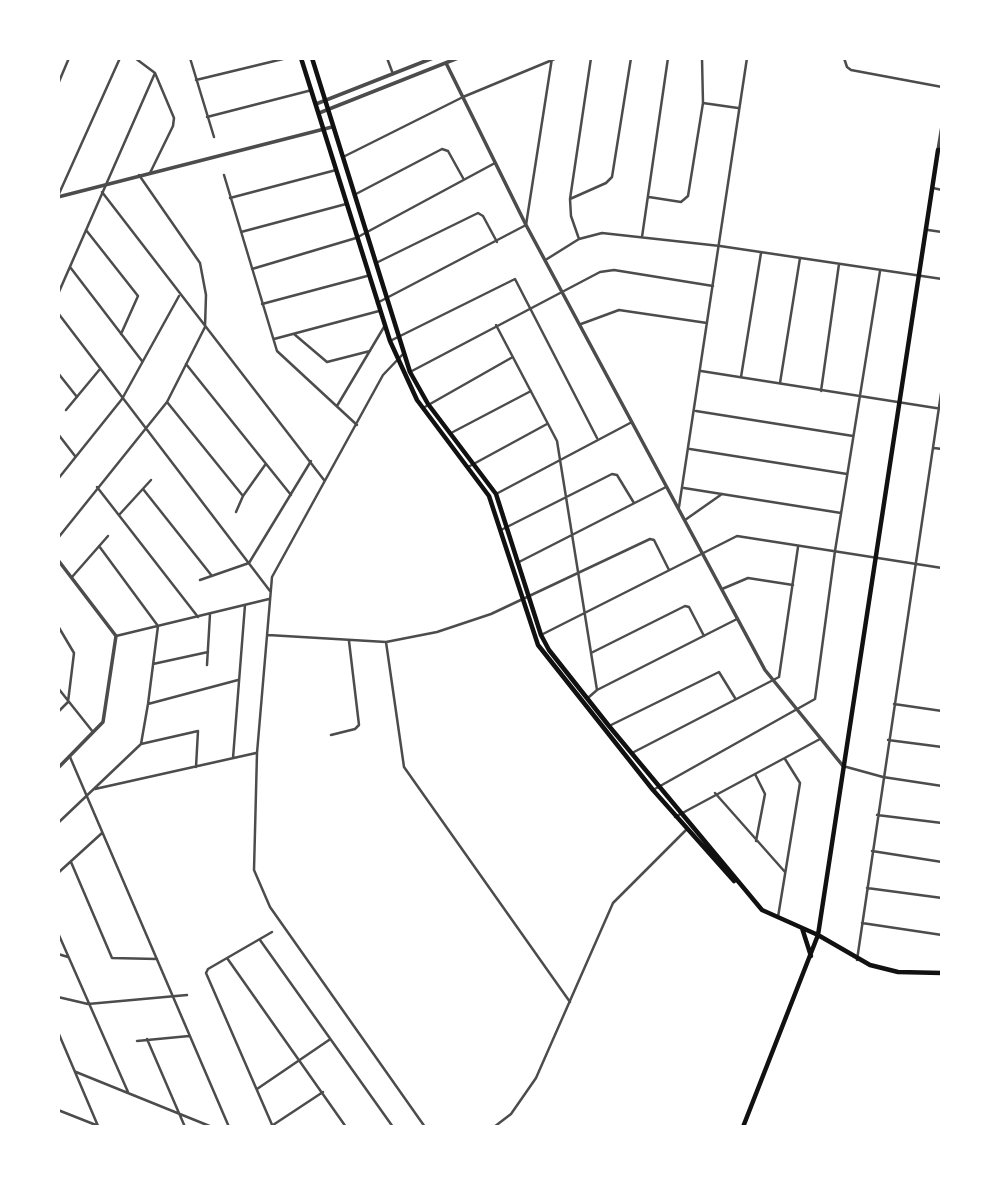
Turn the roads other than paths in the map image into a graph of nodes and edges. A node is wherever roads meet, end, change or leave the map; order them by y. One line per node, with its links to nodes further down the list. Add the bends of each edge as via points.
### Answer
1 (69, 58): 24 (street)
2 (120, 58): 54 (street)
3 (135, 58): 21 (street)
4 (190, 58): 23 (street)
5 (287, 58): 23 (street)
6 (301, 58): 19 (main road)
7 (387, 58): 22 (street)
8 (432, 58): 20 (street); 22 (street)
9 (458, 58): 18 (street)
10 (554, 58): 27 (street); 59 (street)
11 (591, 58): 57 (street)
12 (631, 58): 57 (street, via 612,177)
13 (668, 58): 55 (street)
14 (702, 58): 29 (street)
15 (747, 58): 31 (street)
16 (845, 58): 25 (street, via 851,70)
17 (313, 60): 19 (main road); 28 (main road)
18 (446, 63): 20 (street); 27 (street)
19 (304, 65): 26 (main road)
20 (435, 67): 32 (street)
21 (155, 73): 45 (street, via 174,122); 49 (street)
22 (393, 74): 28 (street)
23 (196, 80): 34 (street)
24 (58, 84)
25 (942, 87)
26 (312, 90): 30 (main road); 34 (street)
27 (463, 97): 41 (street); 42 (street)
28 (325, 102): 30 (street); 32 (main road)
29 (703, 103): 31 (street); 55 (street, via 686,199)
30 (316, 104): 33 (main road)
31 (738, 108): 69 (street)
32 (327, 110): 33 (street); 36 (main road)
33 (318, 113): 37 (main road)
34 (207, 117): 38 (street)
35 (942, 126): 39 (street)
36 (332, 127): 37 (street); 41 (main road)
37 (323, 129): 44 (main road); 45 (street)
38 (215, 137)
39 (940, 150): 43 (main road)
40 (942, 157): 43 (main road)
41 (342, 158): 53 (main road)
42 (495, 163): 48 (street); 59 (street)
43 (936, 167): 50 (main road)
44 (336, 170): 56 (street); 58 (main road)
45 (150, 173): 46 (street)
46 (139, 175): 49 (street); 94 (street, via 200,263)
47 (224, 175): 56 (street)
48 (464, 179): 53 (street, via 448,151 442,149); 63 (street)
49 (104, 185): 52 (street); 54 (street)
50 (933, 188): 51 (street); 61 (main road)
51 (942, 190)
52 (102, 192): 60 (street); 84 (street)
53 (354, 195): 63 (main road)
54 (58, 196)
55 (649, 197): 65 (street)
56 (230, 198): 62 (street)
57 (570, 199): 67 (street)
58 (347, 204): 62 (street); 66 (main road)
59 (526, 225): 68 (street); 72 (street)
60 (86, 230): 75 (street); 96 (street, via 138,296)
61 (928, 230): 64 (street); 79 (main road)
62 (241, 232): 76 (street)
63 (366, 232): 66 (street); 73 (main road)
64 (942, 232)
65 (642, 236): 67 (street, via 598,233); 69 (street)
66 (356, 238): 76 (street); 78 (main road)
67 (579, 239): 72 (street)
68 (497, 242): 73 (street, via 478,213); 85 (street)
69 (720, 246): 70 (street); 81 (street)
70 (761, 253): 71 (street); 112 (street)
71 (800, 258): 74 (street); 113 (street)
72 (547, 259): 82 (street)
73 (375, 264): 85 (main road)
74 (839, 264): 77 (street); 116 (street)
75 (70, 267): 83 (street); 96 (street)
76 (253, 269): 87 (street)
77 (880, 271): 79 (street); 118 (street)
78 (369, 276): 86 (main road); 87 (street)
79 (920, 276): 80 (street); 121 (main road)
80 (942, 279)
81 (713, 286): 82 (street, via 606,270); 91 (street)
82 (564, 291): 88 (street); 92 (street)
83 (58, 294)
84 (180, 294): 94 (street); 105 (street)
85 (387, 299): 86 (street); 98 (main road)
86 (377, 303): 89 (main road)
87 (262, 304): 99 (street)
88 (531, 308): 93 (street); 98 (street, via 518,281 511,279); 134 (street)
89 (379, 311): 95 (main road); 97 (street)
90 (58, 313): 107 (street)
91 (707, 323): 92 (street, via 619,310); 108 (street)
92 (582, 324): 127 (street)
93 (496, 325): 104 (street); 109 (street)
94 (205, 327): 106 (street); 140 (street)
95 (384, 327): 100 (main road); 101 (street)
96 (121, 334): 105 (street)
97 (294, 334): 99 (street); 101 (street, via 327,362)
98 (399, 337): 100 (street); 102 (main road)
99 (274, 339): 123 (street, via 279,354)
100 (390, 341): 103 (main road)
101 (370, 351): 123 (street)
102 (404, 353): 103 (street); 109 (main road)
103 (397, 358): 111 (main road); 129 (street)
104 (513, 358): 115 (street); 122 (street)
105 (144, 363): 119 (street)
106 (186, 364): 120 (street); 142 (street)
107 (100, 369): 117 (street); 119 (street)
108 (701, 371): 112 (street); 126 (street)
109 (410, 372): 111 (street); 122 (main road)
110 (58, 373): 117 (street)
111 (404, 375): 122 (main road)
112 (741, 378): 113 (street)
113 (780, 384): 116 (street)
114 (942, 387): 124 (street)
115 (531, 391): 128 (street); 131 (street)
116 (821, 391): 118 (street)
117 (77, 397): 125 (street)
118 (860, 397): 121 (street); 133 (street)
119 (122, 399): 130 (street); 138 (street)
120 (167, 402): 130 (street); 155 (street)
121 (901, 404): 124 (street); 172 (main road)
122 (425, 406): 131 (main road); 143 (main road)
123 (337, 407): 129 (street)
124 (941, 409): 135 (street)
125 (66, 410)
126 (696, 411): 133 (street); 136 (street)
127 (632, 422): 134 (street); 149 (street)
128 (547, 424): 139 (street); 141 (street)
129 (357, 425): 147 (street)
130 (145, 428): 148 (street); 174 (street)
131 (451, 433): 141 (main road)
132 (58, 434): 138 (street)
133 (853, 436): 144 (street)
134 (597, 438): 139 (street)
135 (934, 448): 137 (street); 176 (street)
136 (690, 449): 144 (street); 150 (street)
137 (942, 449)
138 (76, 457): 145 (street)
139 (561, 458): 152 (street); 156 (street)
140 (311, 460): 147 (street); 154 (street)
141 (475, 462): 143 (street); 152 (main road)
142 (265, 465): 154 (street); 155 (street)
143 (468, 467): 164 (main road, via 489,496)
144 (847, 474): 160 (street)
145 (58, 479)
146 (151, 480): 151 (street)
147 (324, 480): 185 (street, via 275,568)
148 (97, 487): 161 (street); 167 (street)
149 (666, 487): 157 (street); 158 (street)
150 (684, 488): 153 (street); 158 (street)
151 (143, 489): 161 (street); 180 (street)
152 (496, 494): 163 (main road)
153 (722, 494): 160 (street); 162 (street)
154 (291, 495): 174 (street)
155 (243, 496): 159 (street)
156 (566, 496): 157 (street, via 615,474); 163 (street); 165 (street)
157 (634, 503): 165 (street)
158 (679, 507): 162 (street)
159 (236, 512)
160 (841, 513): 170 (street)
161 (119, 515): 192 (street)
162 (685, 520): 171 (street)
163 (507, 529): 164 (street); 175 (main road)
164 (501, 530): 188 (main road)
165 (572, 535): 175 (street); 179 (street)
166 (108, 536): 168 (street)
167 (58, 538)
168 (99, 546): 181 (street); 195 (street)
169 (798, 546): 170 (street); 171 (street, via 737,536); 183 (street)
170 (835, 551): 172 (street); 218 (street, via 816,696)
171 (702, 554): 178 (street); 184 (street)
172 (876, 557): 176 (street); 233 (main road)
173 (58, 559): 181 (street)
174 (249, 563): 180 (street); 185 (street)
175 (517, 563): 186 (main road)
176 (915, 564): 177 (street); 217 (street)
177 (942, 568)
178 (670, 570): 179 (street, via 652,538); 191 (street)
179 (577, 574): 186 (street); 191 (street)
180 (212, 576): 182 (street)
181 (72, 577): 198 (street)
182 (200, 580)
183 (793, 585): 184 (street, via 748,578); 209 (street, via 781,674)
184 (722, 589): 193 (street)
185 (270, 591): 187 (street)
186 (529, 597): 188 (street); 197 (main road)
187 (269, 599): 189 (street); 196 (street)
188 (522, 601): 201 (street, via 437,632); 203 (main road)
189 (245, 605): 190 (street); 208 (street)
190 (210, 614): 192 (street); 204 (street)
191 (584, 614): 197 (street); 205 (street)
192 (198, 617): 195 (street)
193 (737, 619): 199 (street); 209 (street)
194 (58, 626): 214 (street, via 74,649)
195 (158, 626): 198 (street); 206 (street)
196 (268, 635): 200 (street); 228 (street)
197 (541, 635): 202 (main road)
198 (116, 636): 222 (street, via 104,719)
199 (704, 636): 205 (street, via 685,606); 211 (street)
200 (349, 641): 201 (street); 223 (street, via 359,725 355,730)
201 (386, 642): 278 (street, via 404,767)
202 (544, 642): 203 (main road); 212 (main road)
203 (538, 645): 215 (main road)
204 (208, 652): 206 (street); 207 (street)
205 (591, 653): 211 (street)
206 (153, 664): 216 (street)
207 (207, 665)
208 (238, 680): 216 (street); 231 (street)
209 (772, 682): 213 (street); 218 (street)
210 (58, 688): 214 (street)
211 (597, 690): 212 (street)
212 (587, 698): 215 (street); 221 (main road)
213 (736, 699): 221 (street, via 719,672); 229 (street)
214 (68, 702): 220 (street); 222 (street)
215 (582, 703): 221 (main road)
216 (148, 704): 226 (street)
217 (894, 704): 219 (street); 225 (street)
218 (797, 711): 224 (street); 239 (street)
219 (942, 711)
220 (58, 712)
221 (607, 729): 229 (main road); 239 (main road)
222 (93, 733): 230 (street)
223 (331, 734)
224 (820, 739): 232 (street); 233 (street)
225 (888, 740): 227 (street); 237 (street)
226 (141, 744): 234 (street, via 198,731); 240 (street)
227 (942, 747)
228 (257, 753): 231 (street); 299 (street, via 254,870 261,889)
229 (632, 753): 239 (main road)
230 (70, 757): 235 (street); 242 (street)
231 (233, 758): 234 (street)
232 (785, 759): 236 (street); 256 (street, via 800,783)
233 (843, 766): 237 (street); 265 (main road)
234 (196, 767): 240 (street)
235 (58, 768)
236 (755, 774): 241 (street); 251 (street, via 765,794)
237 (883, 777): 238 (street); 244 (street)
238 (942, 786)
239 (655, 788): 243 (main road); 245 (main road)
240 (96, 789): 242 (street)
241 (715, 793): 243 (street); 251 (street)
242 (88, 796): 246 (street); 250 (street)
243 (681, 813): 245 (street); 248 (main road)
244 (877, 814): 247 (street); 252 (street)
245 (676, 817): 249 (main road)
246 (58, 823)
247 (942, 823)
248 (692, 826): 249 (street); 257 (main road)
249 (687, 830): 257 (main road); 278 (street, via 613,903)
250 (103, 833): 253 (street); 272 (street)
251 (756, 841): 256 (street)
252 (872, 851): 254 (street); 258 (street)
253 (71, 862): 255 (street); 272 (street, via 112,957)
254 (942, 862)
255 (58, 873)
256 (786, 874): 260 (street)
257 (738, 884): 260 (main road, via 762,910)
258 (867, 888): 259 (street); 261 (street)
259 (942, 898)
260 (778, 917): 262 (main road)
261 (862, 923): 266 (street); 273 (street)
262 (801, 927): 265 (main road); 271 (main road)
263 (272, 932): 267 (street)
264 (58, 933): 269 (street)
265 (818, 935): 271 (main road); 273 (main road)
266 (942, 935)
267 (260, 940): 270 (street); 283 (street)
268 (58, 954): 269 (street)
269 (68, 957): 279 (street)
270 (227, 958): 285 (street); 287 (street, via 206,973)
271 (811, 958): 301 (main road)
272 (157, 959): 277 (street)
273 (857, 960): 274 (main road, via 898,972)
274 (942, 973)
275 (187, 995): 277 (street)
276 (58, 996): 279 (street)
277 (173, 996): 279 (street); 281 (street)
278 (570, 1002): 300 (street, via 536,1078 511,1114)
279 (88, 1004): 289 (street)
280 (58, 1032): 286 (street)
281 (189, 1036): 282 (street); 296 (street)
282 (147, 1039): 284 (street); 291 (street)
283 (329, 1040): 285 (street); 298 (street)
284 (137, 1041)
285 (299, 1060): 287 (street); 288 (street)
286 (76, 1072): 289 (street); 293 (street)
287 (257, 1089): 292 (street)
288 (323, 1092): 292 (street); 297 (street)
289 (128, 1093): 291 (street)
290 (58, 1110): 293 (street)
291 (180, 1115): 294 (street); 295 (street)
292 (273, 1126)
293 (100, 1127)
294 (185, 1127)
295 (212, 1127)
296 (229, 1127)
297 (346, 1127)
298 (393, 1127)
299 (425, 1127)
300 (494, 1127)
301 (743, 1127)

